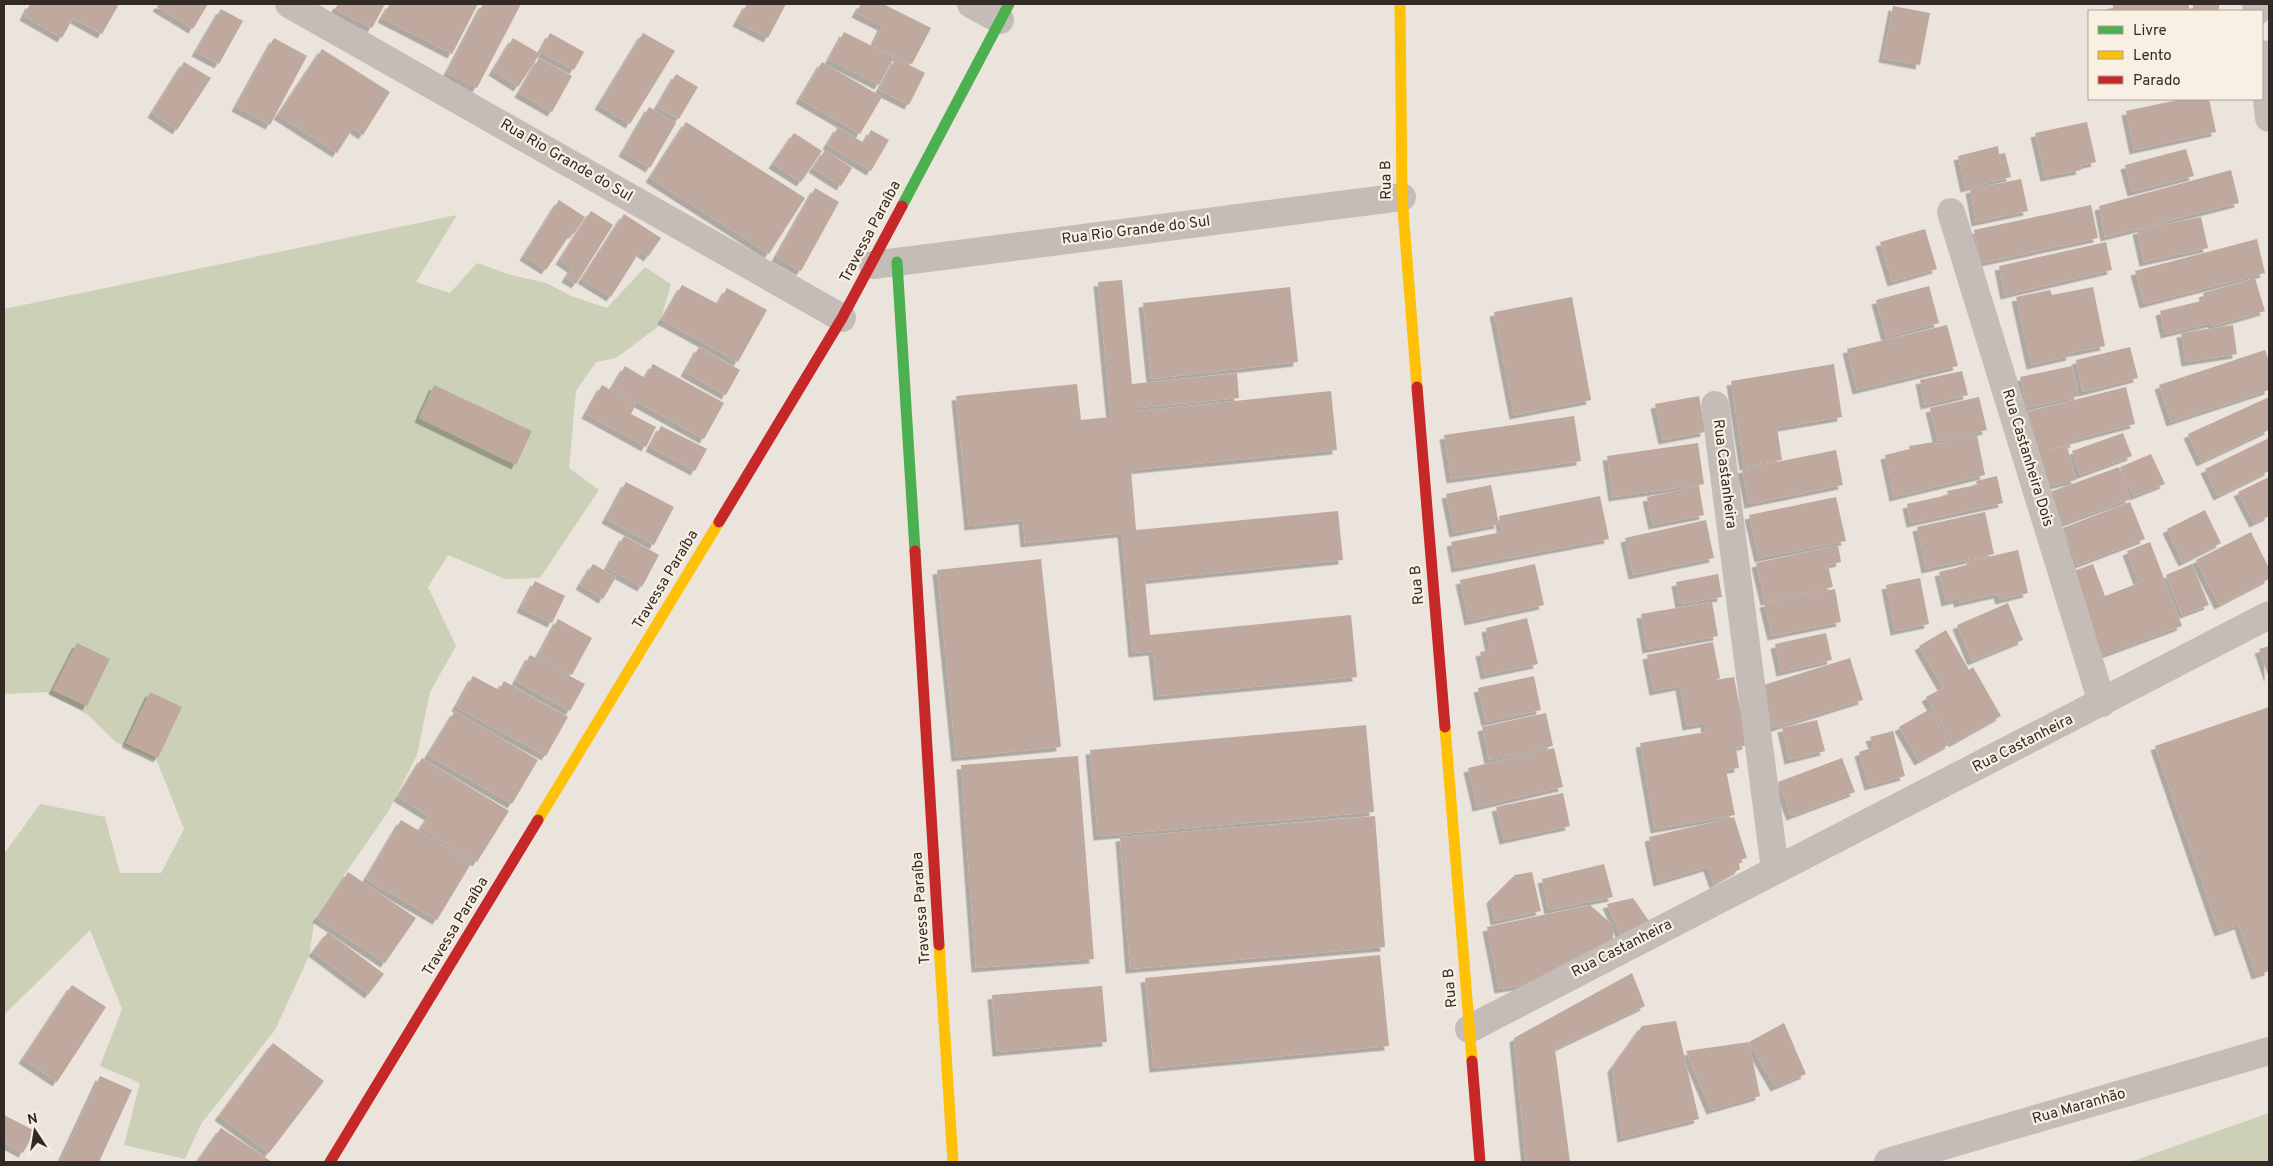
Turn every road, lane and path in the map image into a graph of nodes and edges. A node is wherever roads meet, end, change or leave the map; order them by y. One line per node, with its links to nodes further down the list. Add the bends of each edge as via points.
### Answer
1 (288, 4): 11 (street, Rua Rio Grande do Sul)
2 (971, 4): 4 (street)
3 (1400, 4): 7 (street, Rua B)
4 (1004, 12): 10 (street, Travessa Paraíba)
5 (2263, 63): 6 (street)
6 (2269, 118)
7 (1402, 197): 9 (street, Rua Rio Grande do Sul); 16 (street, Rua B)
8 (1951, 212): 14 (street, Rua Castanheira Dois)
9 (897, 262): 10 (street, Rua Rio Grande do Sul); 19 (street, Travessa Paraíba)
10 (870, 266): 11 (street, Travessa Paraíba)
11 (842, 318): 18 (street, Travessa Paraíba)
12 (1715, 405): 15 (street, Rua Castanheira)
13 (2269, 616): 14 (street, Rua Castanheira)
14 (2102, 703): 15 (street, Rua Castanheira)
15 (1776, 870): 16 (street, Rua Castanheira)
16 (1469, 1029): 20 (street, Rua B)
17 (2269, 1051): 21 (street, Rua Maranhão)
18 (330, 1162)
19 (952, 1162)
20 (1480, 1162)
21 (1888, 1162)

